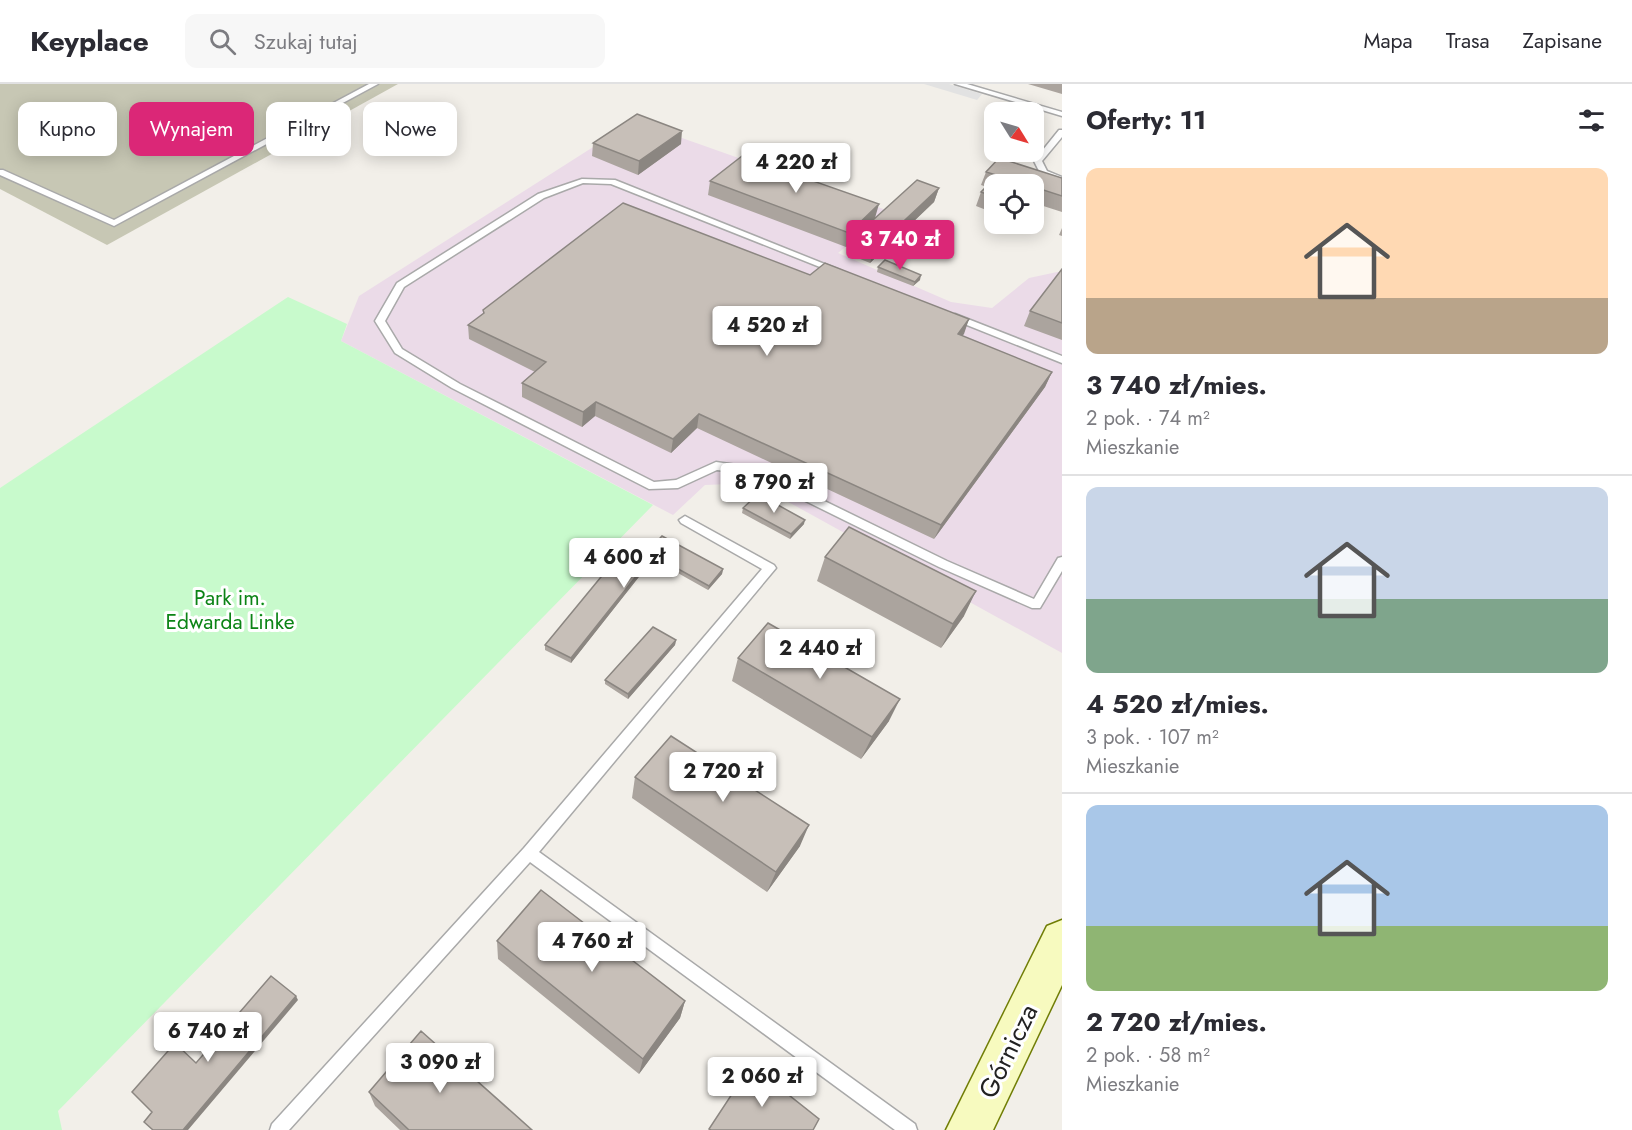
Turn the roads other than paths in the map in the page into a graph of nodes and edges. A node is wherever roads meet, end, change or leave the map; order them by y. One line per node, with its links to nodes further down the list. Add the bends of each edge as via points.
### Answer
1 (374, 84): 5 (lane, via 114,223)
2 (959, 84): 3 (lane)
3 (1062, 114)
4 (1062, 132): 6 (lane, via 1038,161 1044,173)
5 (0, 172)
6 (1062, 180)
7 (845, 273): 11 (lane, via 612,182 582,180 541,196 400,285 380,321 398,351 456,386 653,486 678,484 716,466 753,471 1036,605)
8 (949, 315): 9 (lane)
9 (1062, 360)
10 (685, 520): 12 (lane, via 770,568)
11 (1062, 561)
12 (530, 853): 14 (lane); 15 (lane)
13 (1062, 940): 16 (street, Górnicza)
14 (278, 1130)
15 (909, 1130)
16 (969, 1130)

